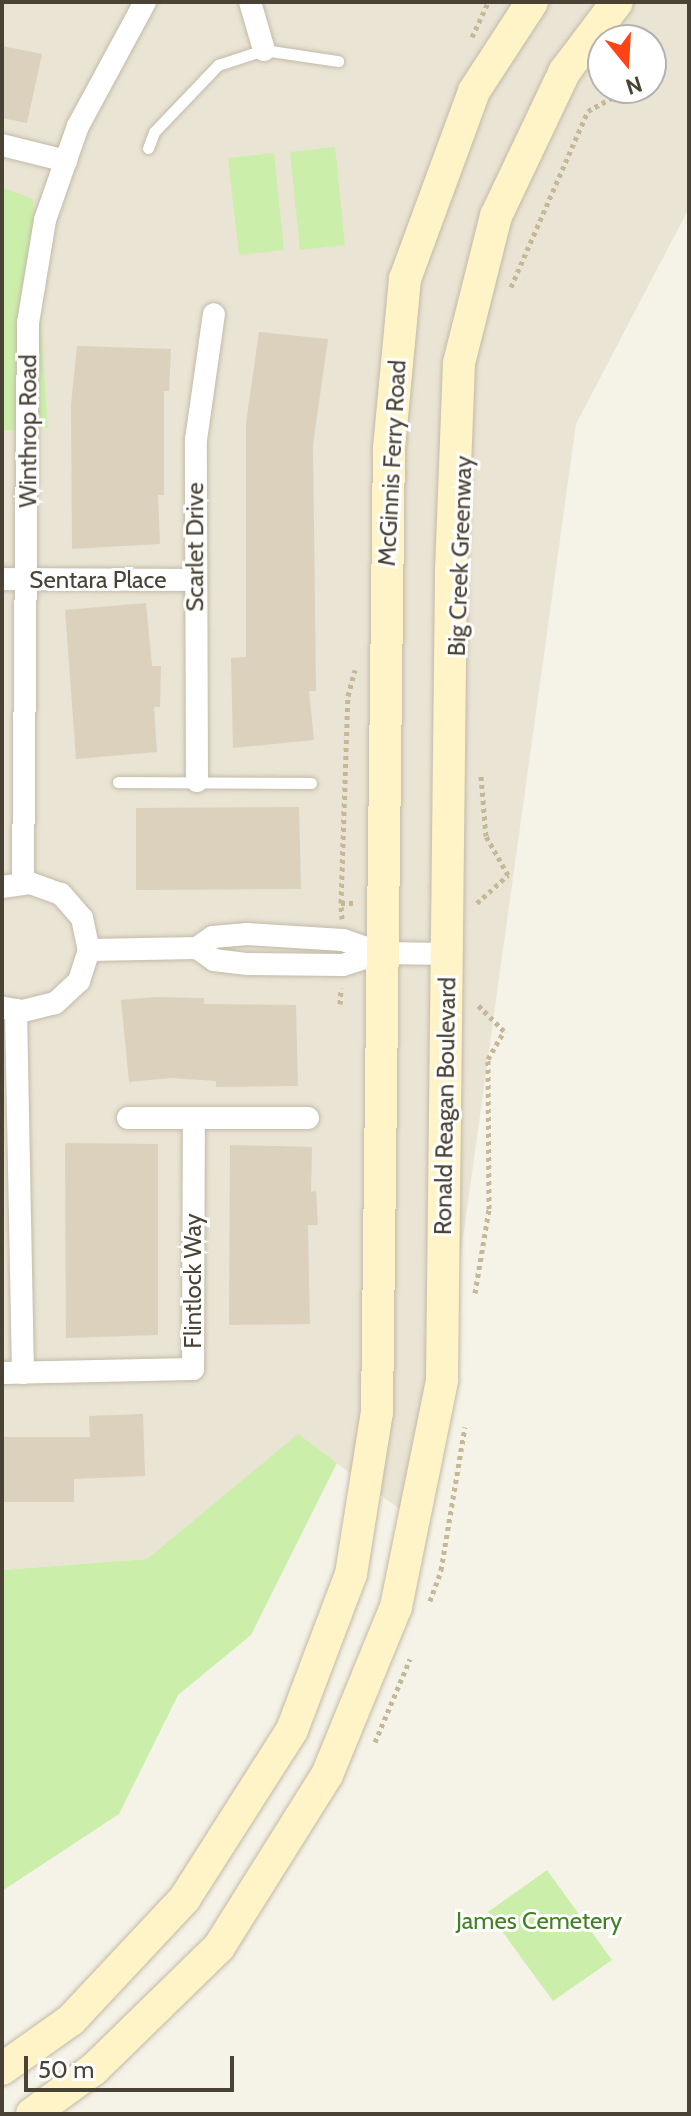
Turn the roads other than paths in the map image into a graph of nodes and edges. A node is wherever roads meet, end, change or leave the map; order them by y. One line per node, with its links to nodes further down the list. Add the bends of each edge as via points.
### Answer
1 (145, 2): 9 (street, Winthrop Road, via 78,126)
2 (250, 2): 5 (street)
3 (532, 2): 19 (main road, McGinnis Ferry Road, via 474,91 405,279 389,448)
4 (616, 2): 20 (main road, Ronald Reagan Boulevard, via 565,71 496,216 459,363)
5 (264, 50): 6 (lane); 8 (lane, via 218,65 154,132)
6 (338, 61)
7 (2, 145): 9 (street)
8 (148, 148)
9 (66, 161): 12 (street, Winthrop Road, via 45,220 28,323)
10 (214, 314): 13 (street, Scarlet Drive, via 196,440)
11 (2, 579): 12 (street, Sentara Place)
12 (27, 579): 13 (street, Sentara Place); 17 (street, Winthrop Road)
13 (194, 580): 14 (street, Scarlet Drive)
14 (197, 781): 15 (lane); 16 (lane)
15 (118, 782)
16 (311, 783)
17 (13, 885): 18 (street, via 46,886 73,904 88,934)
18 (89, 950): 19 (street, via 197,948 214,960 248,964 343,965); 21 (street, via 69,994 40,1009)
19 (380, 953): 20 (street); 26 (main road, via 377,1412 351,1574 292,1730 185,1898 71,2020)
20 (447, 954): 27 (main road, Ronald Reagan Boulevard, via 442,1380 396,1607 327,1775 219,1947 94,2069)
21 (9, 1009): 25 (street)
22 (128, 1118): 23 (street)
23 (194, 1118): 24 (street); 25 (street, Flintlock Way, via 193,1369)
24 (308, 1118)
25 (12, 1373)
26 (2, 2069)
27 (32, 2114)

